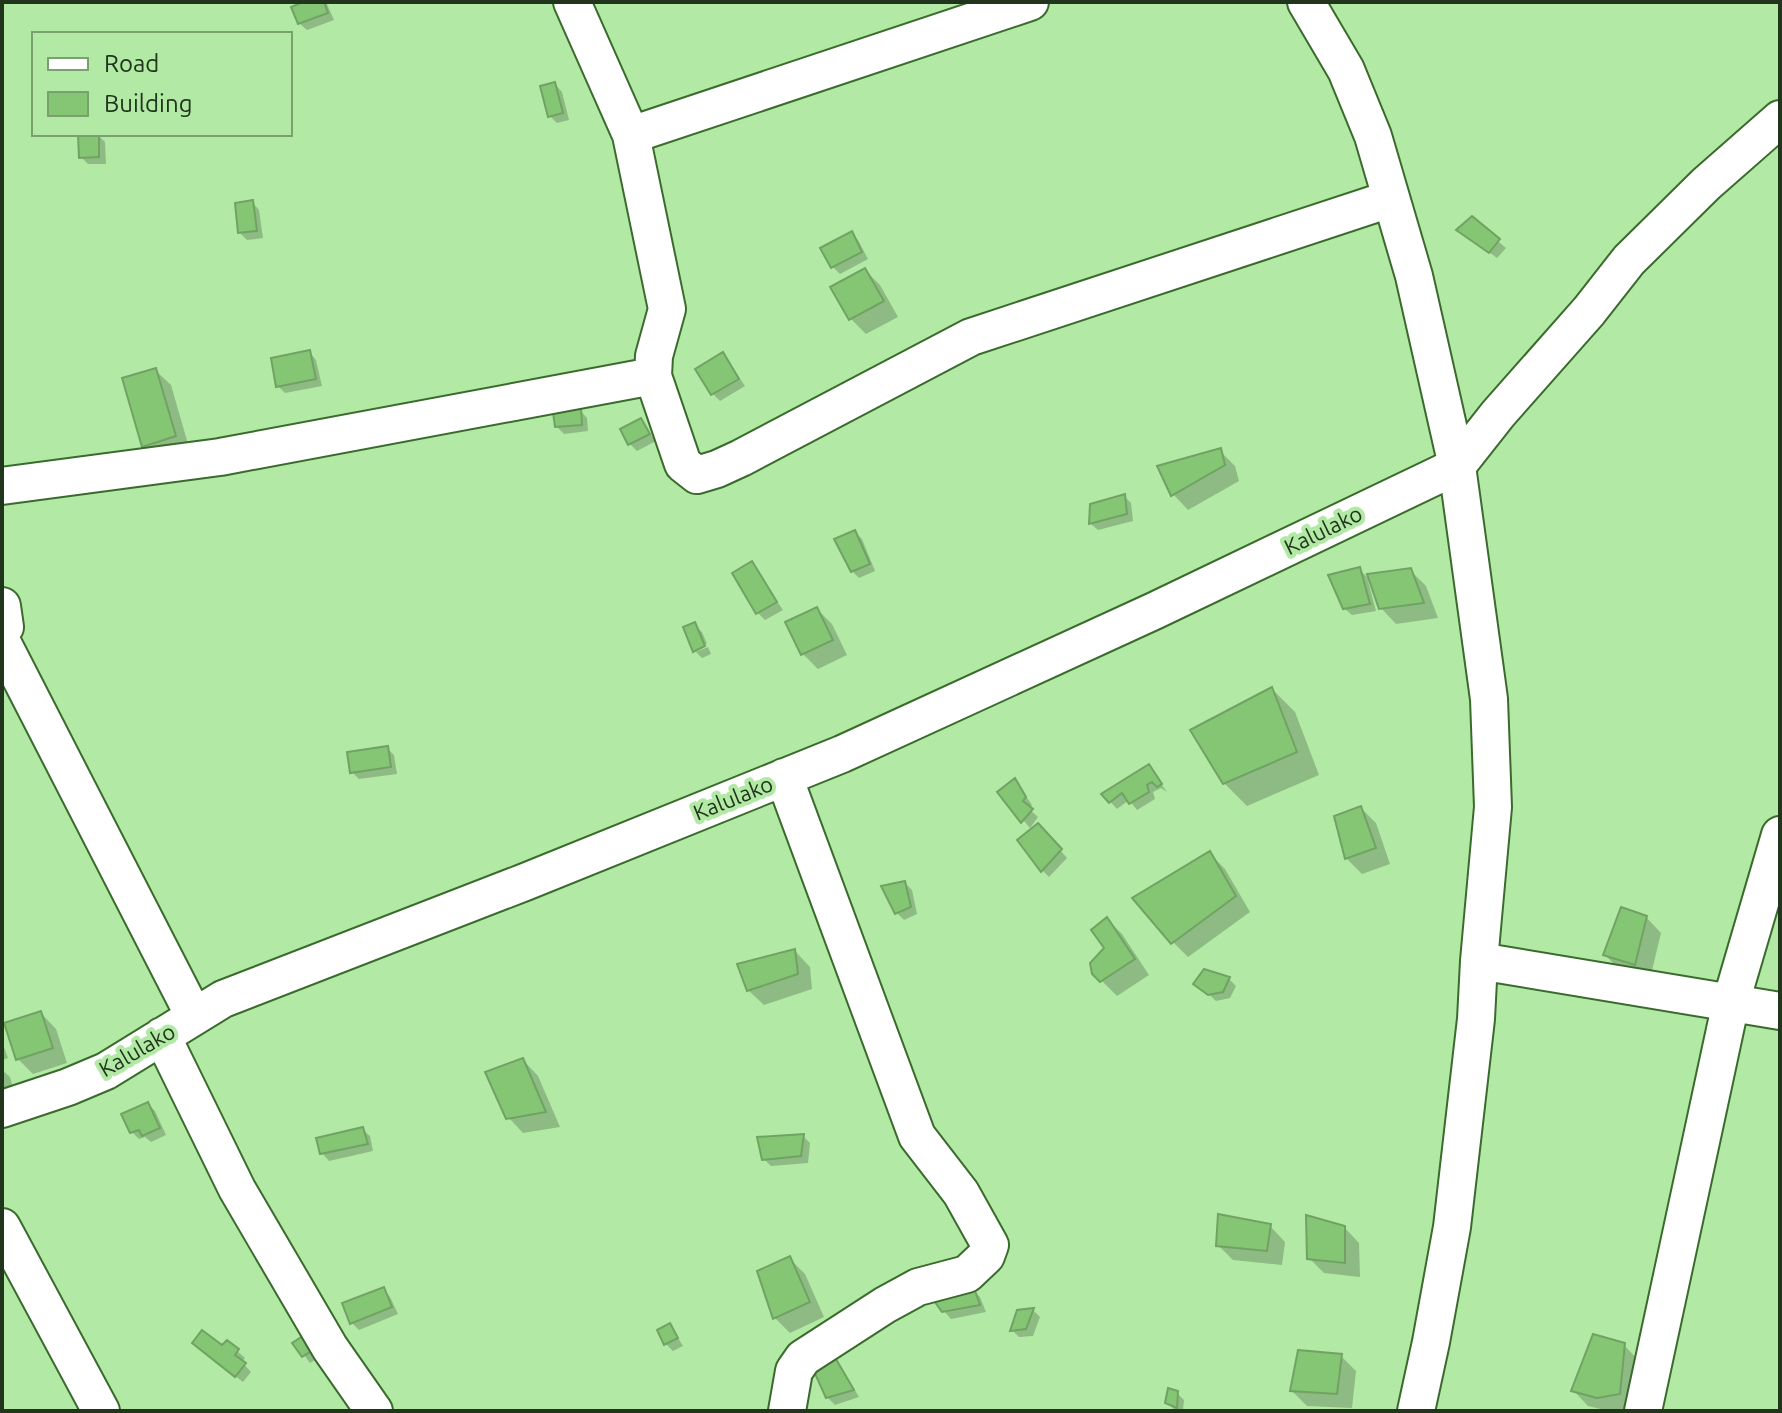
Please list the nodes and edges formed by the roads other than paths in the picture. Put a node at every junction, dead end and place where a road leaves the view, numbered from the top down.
1 (572, 2) edge
2 (1030, 2) edge
3 (1306, 2) edge
4 (1780, 119) edge
5 (631, 135) junction
6 (1390, 199) junction
7 (653, 376) junction
8 (1457, 466) junction
9 (2, 486) edge
10 (2, 606) edge
11 (2, 631) edge
12 (2, 642) edge
13 (784, 777) junction
14 (1780, 835) edge
15 (1479, 961) junction
16 (1731, 1002) junction
17 (1780, 1011) edge
18 (194, 1016) junction
19 (162, 1036) junction
20 (2, 1109) edge
21 (2, 1227) edge
22 (101, 1411) edge
23 (374, 1411) edge
24 (787, 1411) edge
25 (1416, 1411) edge
26 (1643, 1411) edge

1 - 5 street
2 - 5 street
3 - 6 street
4 - 8 street
5 - 7 street
6 - 7 street
6 - 8 street
7 - 9 street
8 - 13 street, Kalulako
8 - 15 street
10 - 11 street
12 - 18 street
13 - 18 street, Kalulako
13 - 24 street
14 - 16 street
15 - 16 street
15 - 25 street
16 - 17 street
16 - 26 street
18 - 19 street, Kalulako
19 - 20 street, Kalulako
19 - 23 street
21 - 22 street

